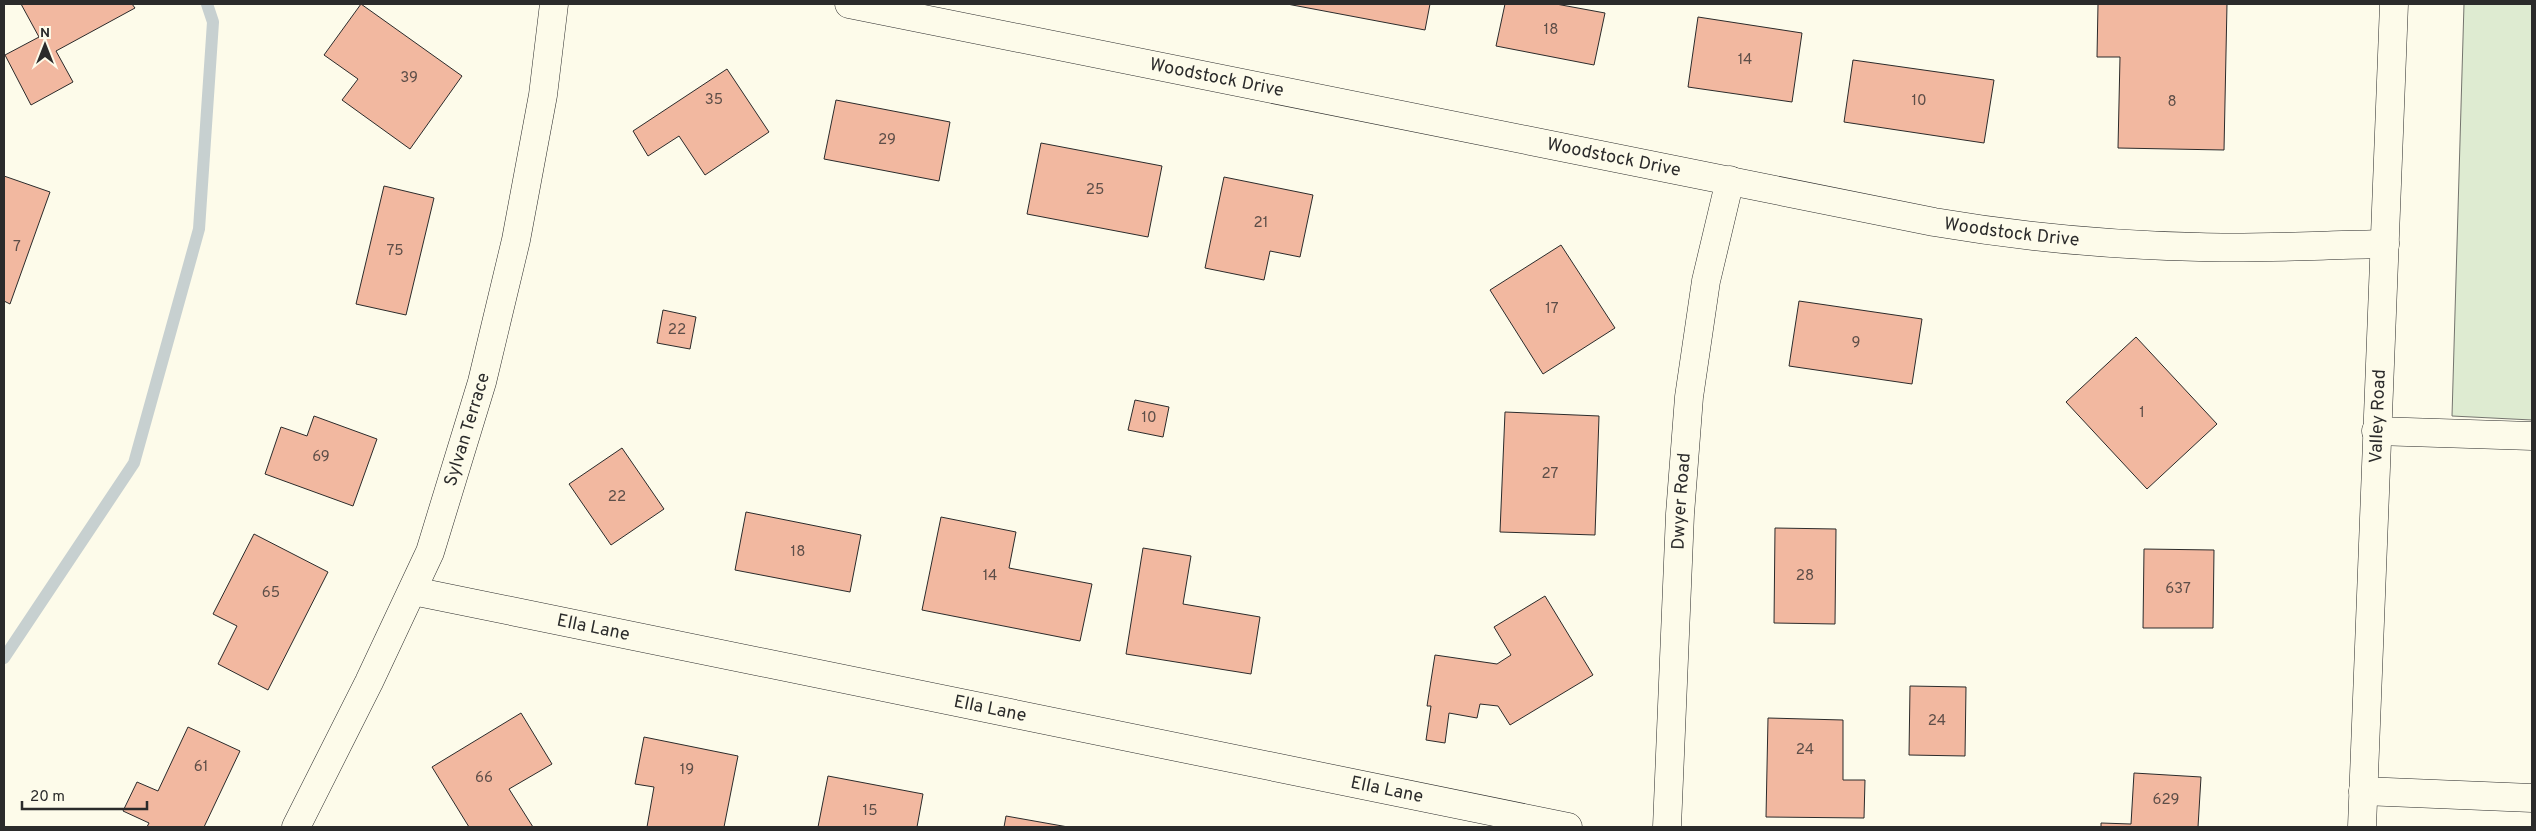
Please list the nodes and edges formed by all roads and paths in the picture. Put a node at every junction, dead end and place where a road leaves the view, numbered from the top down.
1 (554, 4) edge
2 (850, 4) edge
3 (2394, 4) edge
4 (1730, 180) junction
5 (2385, 244) junction
6 (2376, 431) junction
7 (2532, 436) edge
8 (413, 591) junction
9 (2363, 792) junction
10 (2532, 798) edge
11 (296, 827) edge
12 (1568, 827) edge
13 (1667, 827) edge
14 (2362, 827) edge

1 - 8 street, Sylvan Terrace
2 - 4 street, Woodstock Drive
3 - 5 street, Valley Road
4 - 5 street, Woodstock Drive
4 - 13 street, Dwyer Road
5 - 6 street, Valley Road
6 - 7 street
6 - 9 street, Valley Road
8 - 11 street, Sylvan Terrace
8 - 12 street, Ella Lane
9 - 10 street
9 - 14 street, Valley Road

